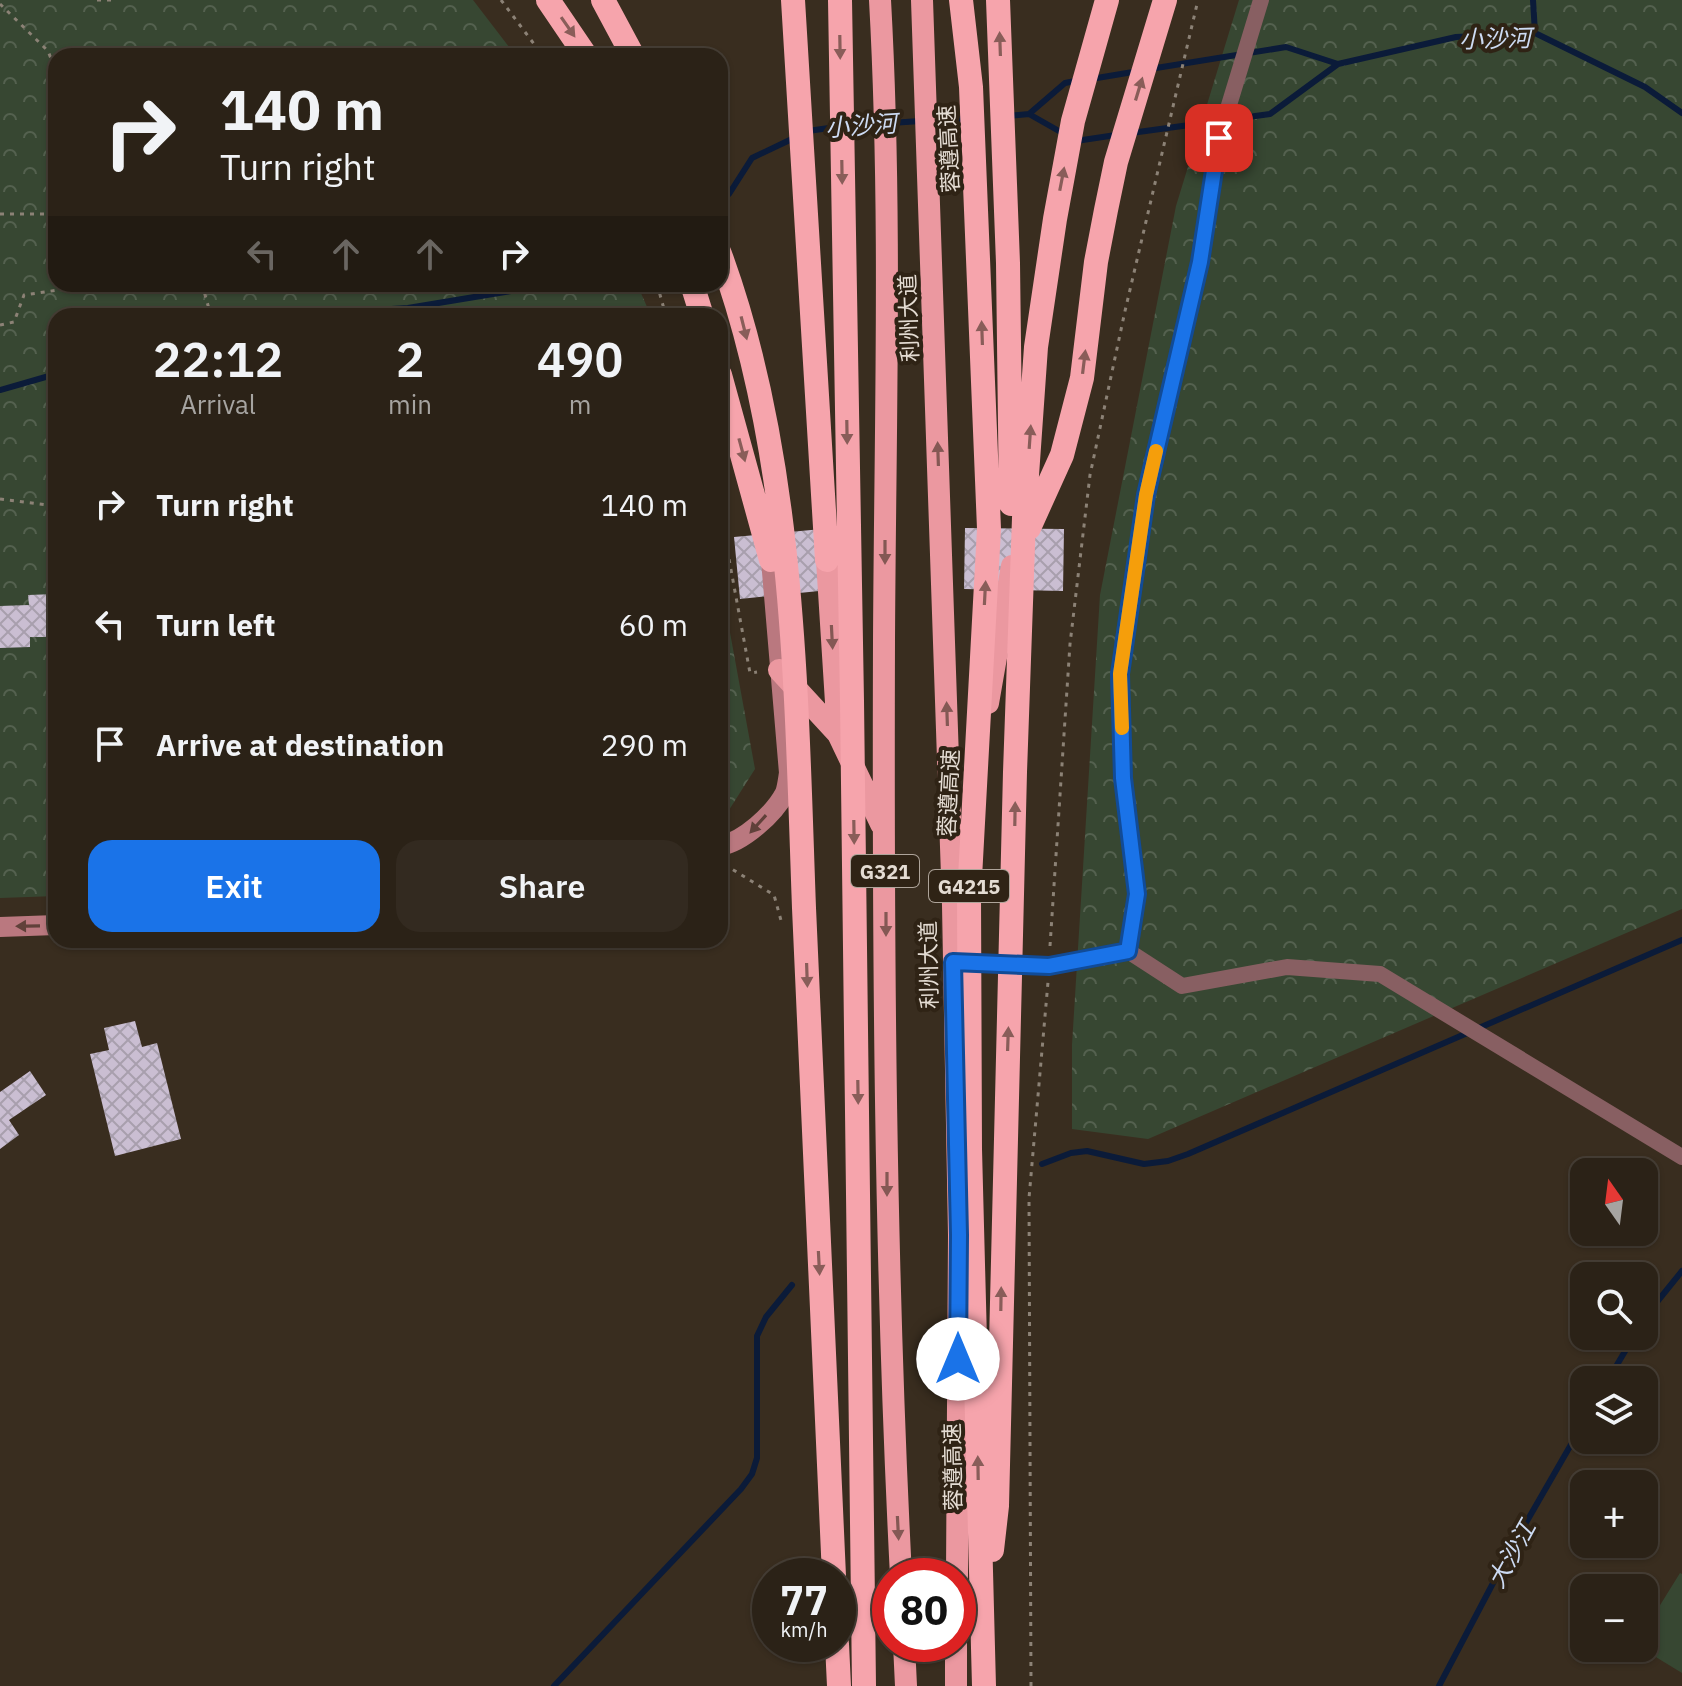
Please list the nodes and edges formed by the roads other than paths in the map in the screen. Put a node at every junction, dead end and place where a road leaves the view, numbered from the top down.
1 (548, 0) edge
2 (603, 0) edge
3 (793, 0) edge
4 (840, 0) edge
5 (880, 0) edge
6 (922, 0) edge
7 (961, 0) edge
8 (998, 0) edge
9 (1107, 0) edge
10 (1260, 2) edge
11 (1163, 8) edge
12 (581, 48) edge
13 (629, 48) edge
14 (728, 276) edge
15 (728, 404) edge
16 (771, 560) joint
17 (827, 560) joint
18 (1012, 566) junction
19 (779, 670) junction
20 (838, 734) junction
21 (884, 829) junction
22 (728, 845) edge
23 (953, 905) junction
24 (48, 925) edge
25 (0, 927) edge
26 (1128, 951) junction
27 (953, 962) junction
28 (1682, 1157) edge
29 (833, 1558) edge
30 (900, 1558) edge
31 (957, 1558) edge
32 (982, 1656) junction
33 (838, 1662) edge
34 (905, 1662) edge
35 (956, 1662) edge
36 (839, 1686) edge
37 (864, 1686) edge
38 (906, 1686) edge
39 (956, 1686) edge
40 (984, 1686) edge

1 -> 12 highway
2 - 13 highway
3 - 17 highway
4 -> 37 highway
5 -> 21 highway, 利州大道 / G321
23 -> 6 highway, 利州大道 / G321
32 -> 7 highway, 蓉遵高速 / G4215
18 -> 8 highway
32 -> 9 highway
10 - 26 street
18 -> 11 highway
14 -> 29 highway
15 -> 16 highway
16 - 19 main road
17 -> 20 highway
18 - 23 highway
19 - 20 highway
19 -> 22 main road
20 - 21 highway
21 -> 30 highway, 利州大道 / G321
23 - 27 highway, 利州大道 / G321
24 -> 25 main road
26 - 27 street
26 - 28 street
27 - 31 highway, 利州大道 / G321
32 - 40 highway, 蓉遵高速 / G4215
33 - 36 highway
34 - 38 highway
35 - 39 highway

